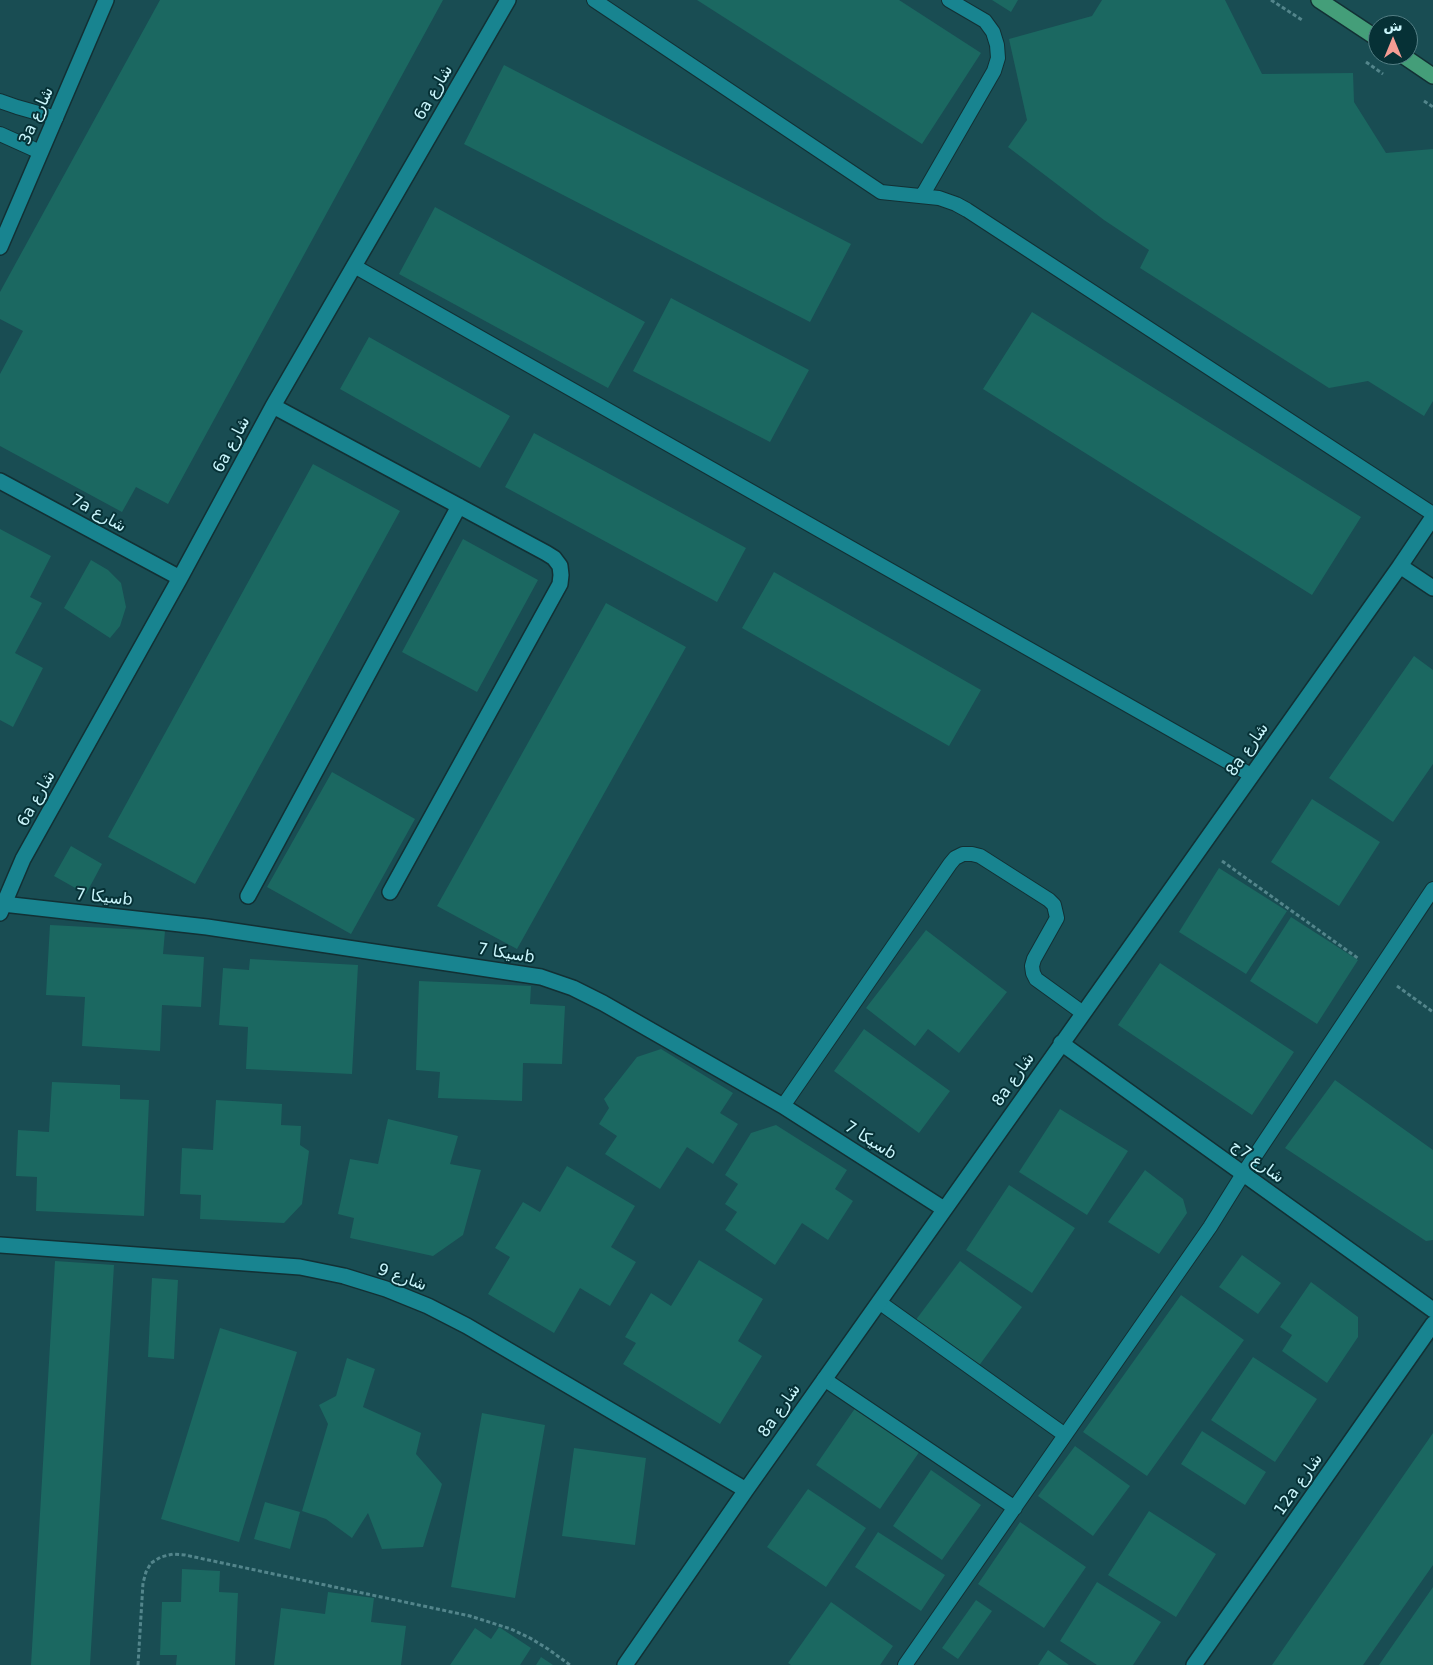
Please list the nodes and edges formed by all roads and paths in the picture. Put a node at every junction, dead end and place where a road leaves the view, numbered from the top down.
1 (106, 0) edge
2 (508, 0) edge
3 (594, 0) edge
4 (949, 0) edge
5 (1319, 0) edge
6 (1368, 32) edge
7 (1417, 65) edge
8 (1433, 76) edge
9 (0, 100) edge
10 (56, 118) junction
11 (0, 134) edge
12 (40, 152) junction
13 (922, 196) junction
14 (0, 247) edge
15 (354, 266) junction
16 (273, 406) junction
17 (0, 481) edge
18 (459, 506) junction
19 (1433, 515) edge
20 (1400, 566) junction
21 (180, 578) junction
22 (1433, 588) edge
23 (1251, 775) junction
24 (1201, 846) junction
25 (1433, 889) edge
26 (390, 892) dead end
27 (248, 896) dead end
28 (2, 908) edge
29 (1378, 972) junction
30 (1433, 1012) edge
31 (1083, 1013) junction
32 (1061, 1043) junction
33 (782, 1106) junction
34 (1243, 1174) junction
35 (944, 1209) junction
36 (0, 1246) edge
37 (879, 1302) junction
38 (1433, 1310) edge
39 (1433, 1324) edge
40 (824, 1379) junction
41 (1065, 1435) junction
42 (746, 1490) junction
43 (1015, 1508) junction
44 (138, 1665) edge
45 (570, 1665) edge
46 (625, 1665) edge
47 (905, 1665) edge
48 (1194, 1665) edge

1 - 10 street, 3a شارع
2 - 15 street, 6a شارع
3 - 13 lane
4 - 13 lane
5 - 6 main road
7 - 8 main road
9 - 10 lane
10 - 12 street, 3a شارع
11 - 12 lane
12 - 14 street, 3a شارع
13 - 19 lane
15 - 16 street, 6a شارع
15 - 23 lane
16 - 18 street
16 - 21 street, 6a شارع
17 - 21 street, 7a شارع
18 - 26 street
18 - 27 street
19 - 20 street, 8a شارع
20 - 22 street
20 - 23 street, 8a شارع
21 - 28 street, 6a شارع
23 - 24 street, 8a شارع
24 - 29 path
24 - 31 street, 8a شارع
25 - 29 lane
28 - 33 street, سيكا 7b
29 - 30 path
29 - 34 lane
31 - 32 street, 8a شارع
31 - 33 lane
32 - 34 street, شارع 7ج
32 - 35 street, 8a شارع
33 - 35 street, سيكا 7b
34 - 38 street, شارع 7ج
34 - 41 lane
35 - 37 street, 8a شارع
36 - 42 street, شارع 9
37 - 40 street, 8a شارع
37 - 41 lane
39 - 48 street, 12a شارع
40 - 42 street, 8a شارع
40 - 43 lane
41 - 43 lane
42 - 46 street, 8a شارع
43 - 47 lane
44 - 45 path

